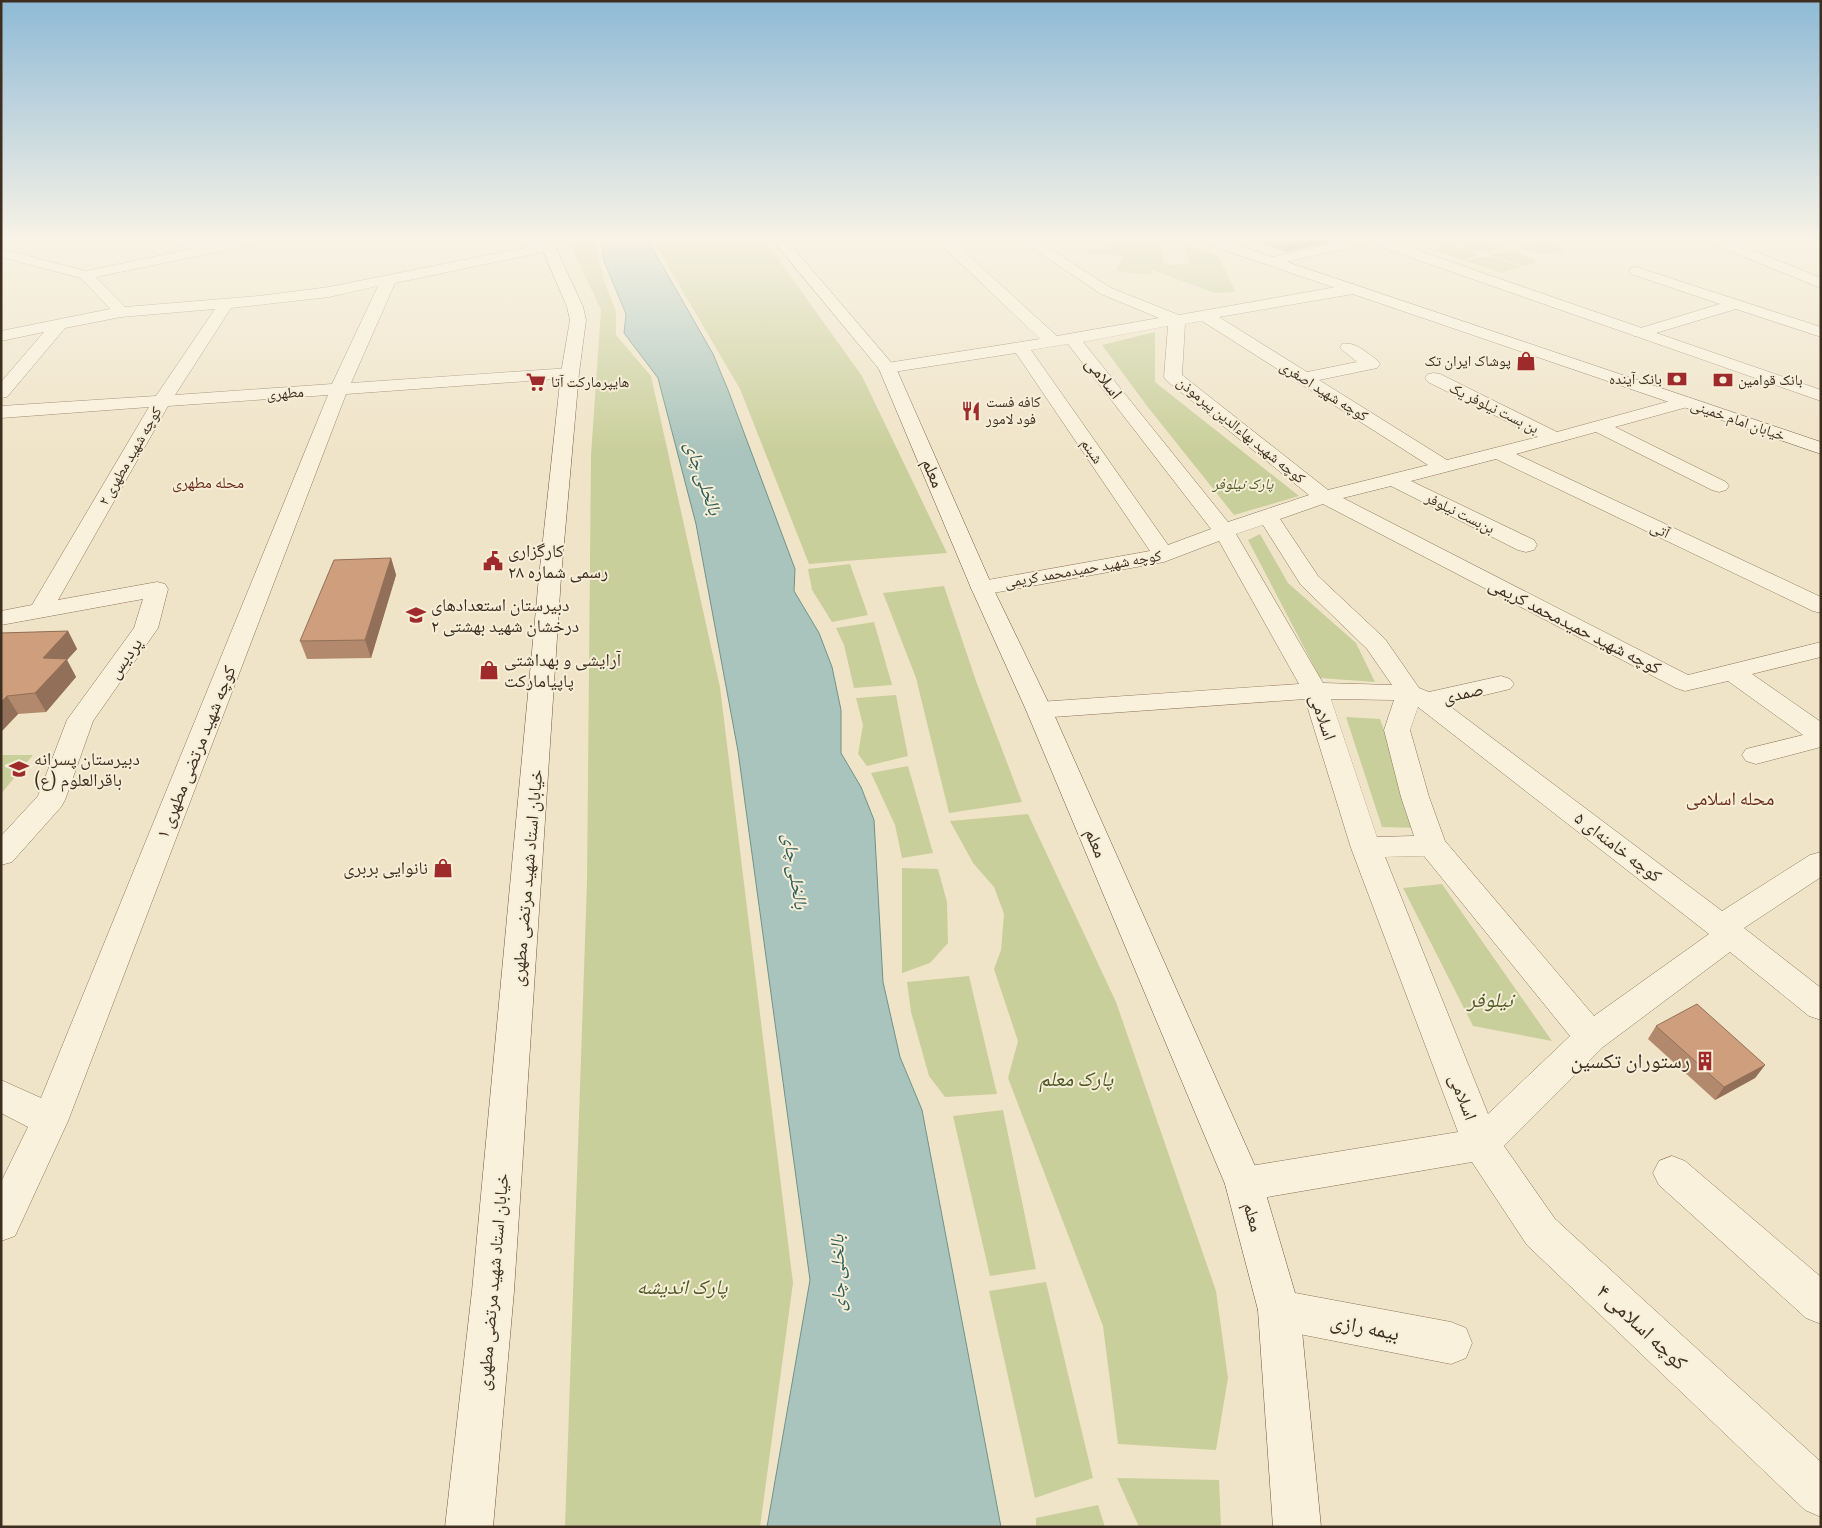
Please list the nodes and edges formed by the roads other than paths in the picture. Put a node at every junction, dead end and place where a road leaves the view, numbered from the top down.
1 (118, 308) edge
2 (169, 308) edge
3 (223, 308) edge
4 (376, 308) edge
5 (575, 308) edge
6 (837, 308) edge
7 (1025, 308) edge
8 (1148, 308) edge
9 (1242, 308) edge
10 (1410, 308) edge
11 (1570, 308) edge
12 (1723, 308) edge
13 (1750, 308) edge
14 (121, 312) junction
15 (1204, 315) junction
16 (1177, 320) junction
17 (60, 323) junction
18 (1821, 332) edge
19 (1640, 333) junction
20 (1, 336) edge
21 (1063, 340) junction
22 (1020, 347) junction
23 (1348, 348) dead end
24 (887, 368) junction
25 (570, 373) junction
26 (1304, 378) junction
27 (1434, 378) dead end
28 (339, 389) junction
29 (1, 393) edge
30 (1821, 396) edge
31 (162, 402) junction
32 (1685, 402) junction
33 (1, 412) edge
34 (1598, 426) junction
35 (1555, 438) junction
36 (1821, 448) edge
37 (1499, 453) junction
38 (1445, 467) junction
39 (1394, 480) junction
40 (1719, 486) dead end
41 (1324, 497) junction
42 (1268, 516) junction
43 (1224, 531) junction
44 (1526, 545) dead end
45 (1164, 555) junction
46 (982, 588) junction
47 (1821, 606) edge
48 (40, 612) junction
49 (1, 618) edge
50 (1821, 649) edge
51 (1732, 672) junction
52 (1501, 684) dead end
53 (1315, 691) junction
54 (1418, 697) junction
55 (1039, 710) junction
56 (1821, 735) edge
57 (1821, 739) edge
58 (1756, 755) dead end
59 (1432, 845) junction
60 (1366, 848) junction
61 (1, 855) edge
62 (1821, 862) edge
63 (1726, 931) junction
64 (1821, 1007) edge
65 (1591, 1037) junction
66 (1, 1094) edge
67 (50, 1121) junction
68 (1481, 1144) junction
69 (1672, 1172) dead end
70 (1244, 1184) junction
71 (1, 1224) edge
72 (1821, 1304) edge
73 (1279, 1310) junction
74 (1451, 1343) dead end
75 (1821, 1494) edge
76 (1300, 1517) edge
77 (469, 1527) edge

1 - 14 street
2 - 14 street
3 - 31 street, کوچه شهید مطهری ۲
4 - 28 street, کوچه شهید مرتضی مطهری ۱
5 - 25 street, خیابان استاد شهید مرتضی مطهری
6 - 24 street, معلم
7 - 21 street, اسلامی
8 - 16 street
9 - 15 street
10 - 32 street, خیابان امام خمینی
11 - 19 street
12 - 19 street
13 - 18 street
14 - 17 street
15 - 16 street
15 - 26 street, کوچه شهید اصغری
16 - 21 street
16 - 41 street, کوچه شهید بهاءالدین پیرموذن
17 - 20 street
17 - 29 street
19 - 30 street
21 - 22 street
21 - 43 street, اسلامی
22 - 24 street
22 - 45 street, شبنم
23 - 26 street
24 - 46 street, معلم
25 - 28 street, مطهری
25 - 77 street, خیابان استاد شهید مرتضی مطهری
26 - 38 street, کوچه شهید اصغری
27 - 35 street, بن بست نیلوفر یک
28 - 31 street, مطهری
28 - 67 street, کوچه شهید مرتضی مطهری ۱
31 - 33 street, مطهری
31 - 48 street, کوچه شهید مطهری ۲
32 - 34 street, کوچه شهید حمیدمحمد کریمی
32 - 36 street, خیابان امام خمینی
34 - 35 street, کوچه شهید حمیدمحمد کریمی
34 - 40 street
35 - 37 street, کوچه شهید حمیدمحمد کریمی
37 - 38 street, کوچه شهید حمیدمحمد کریمی
37 - 47 street, آتی
38 - 39 street, کوچه شهید حمیدمحمد کریمی
39 - 41 street, کوچه شهید حمیدمحمد کریمی
39 - 44 street, بن‌بست نیلوفر
41 - 42 street, کوچه شهید حمیدمحمد کریمی
41 - 51 street, کوچه شهید حمیدمحمد کریمی
42 - 43 street, کوچه شهید حمیدمحمد کریمی
42 - 54 street, کوچه خامنه‌ای ۵
43 - 45 street, کوچه شهید حمیدمحمد کریمی
43 - 53 street, اسلامی
45 - 46 street, کوچه شهید حمیدمحمد کریمی
46 - 55 street, معلم
48 - 49 street, پردیس
48 - 61 street, پردیس
50 - 51 street, کوچه شهید حمیدمحمد کریمی
51 - 56 street
52 - 54 street, صمدی
53 - 54 street, صمدی
53 - 55 street, صمدی
53 - 60 street, اسلامی
54 - 59 street
54 - 63 street, کوچه خامنه‌ای ۵
55 - 70 street, معلم
57 - 58 street
59 - 60 street
59 - 65 street
60 - 68 street, اسلامی
62 - 63 street
63 - 64 street, کوچه خامنه‌ای ۵
63 - 65 street
65 - 68 street
66 - 67 street
67 - 71 street, کوچه شهید مرتضی مطهری ۱
68 - 70 street
68 - 75 street, کوچه اسلامی ۴
69 - 72 street
70 - 73 street, معلم
73 - 74 street, بیمه رازی
73 - 76 street, معلم

